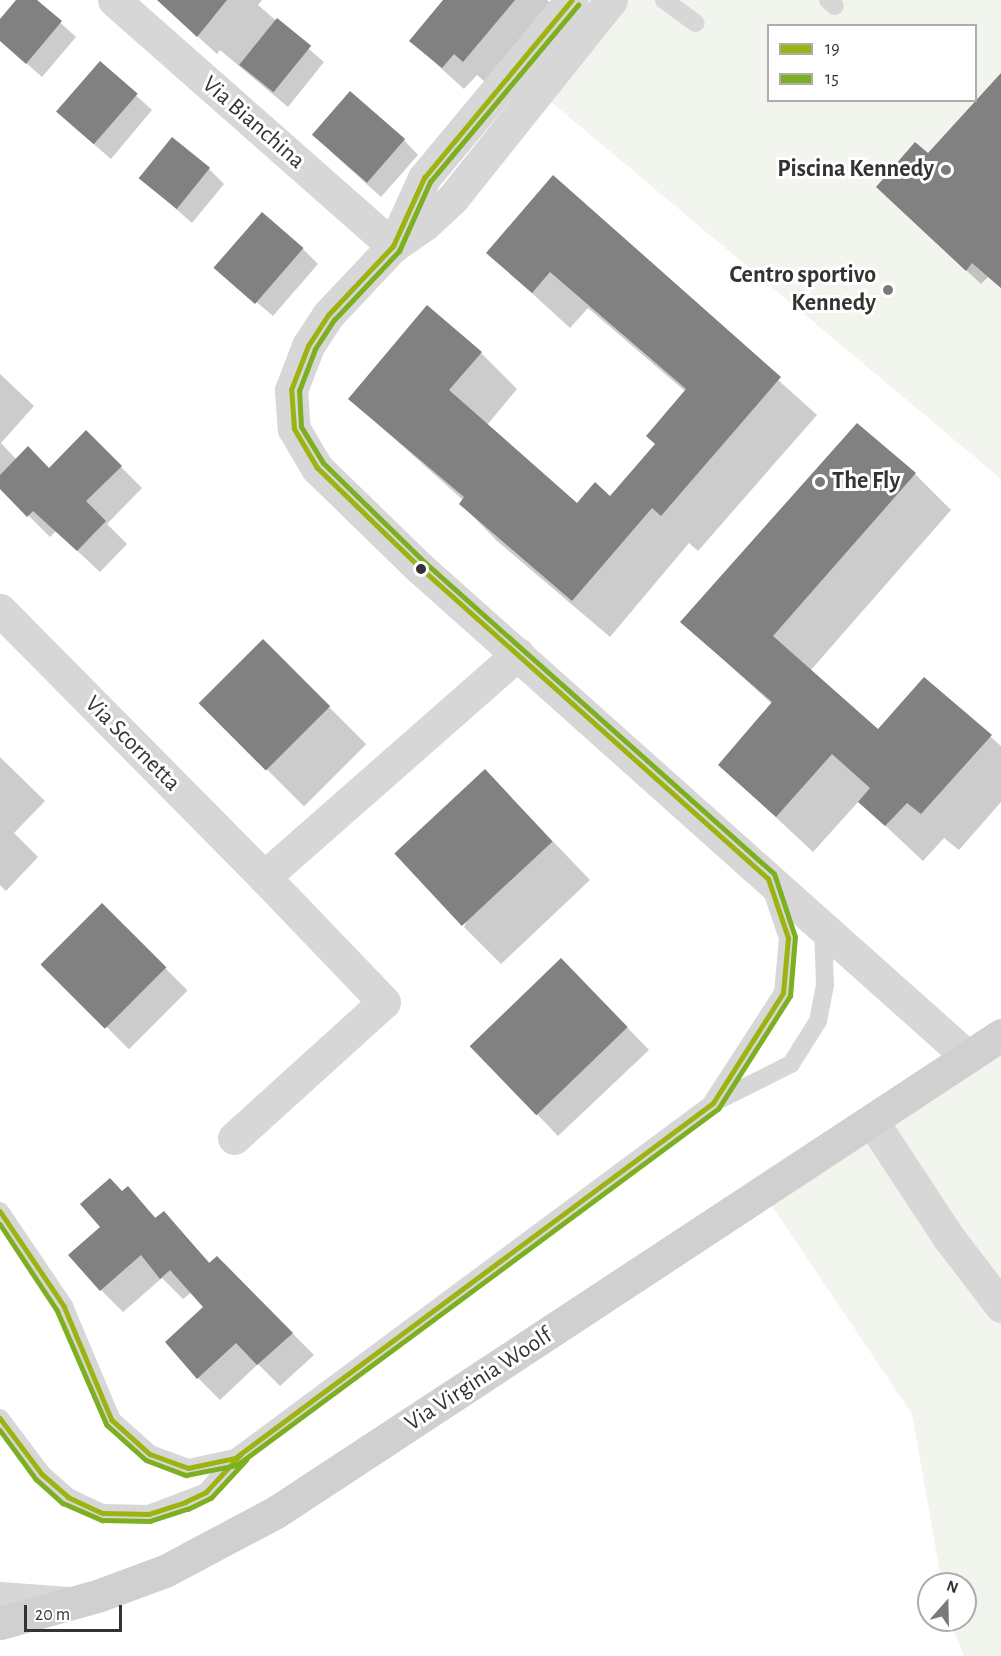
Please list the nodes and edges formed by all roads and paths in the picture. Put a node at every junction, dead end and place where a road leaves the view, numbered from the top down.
1 (114, 0) edge
2 (572, 0) edge
3 (611, 0) edge
4 (664, 0) edge
5 (696, 23) dead end
6 (393, 246) junction
7 (0, 610) edge
8 (518, 654) junction
9 (264, 877) junction
10 (768, 879) junction
11 (823, 927) junction
12 (1001, 1035) edge
13 (968, 1057) junction
14 (712, 1103) junction
15 (872, 1121) junction
16 (234, 1138) dead end
17 (0, 1211) edge
18 (1001, 1306) edge
19 (0, 1418) edge
20 (235, 1458) junction
21 (0, 1598) edge
22 (68, 1603) junction
23 (0, 1623) edge

1 - 6 street, Via Bianchina
2 - 6 street
3 - 6 street
4 - 5 lane
6 - 8 street
7 - 9 street, Via Scornetta
8 - 9 street
8 - 10 street
9 - 16 street, Via Scornetta
10 - 11 street
10 - 14 lane
11 - 13 street
11 - 14 lane
12 - 13 street, Via Virginia Woolf
13 - 15 street, Via Virginia Woolf
14 - 20 lane
15 - 18 street
15 - 22 street, Via Virginia Woolf
17 - 20 lane
19 - 20 lane
21 - 22 street, Via Virginia Woolf
22 - 23 street, Via Virginia Woolf

